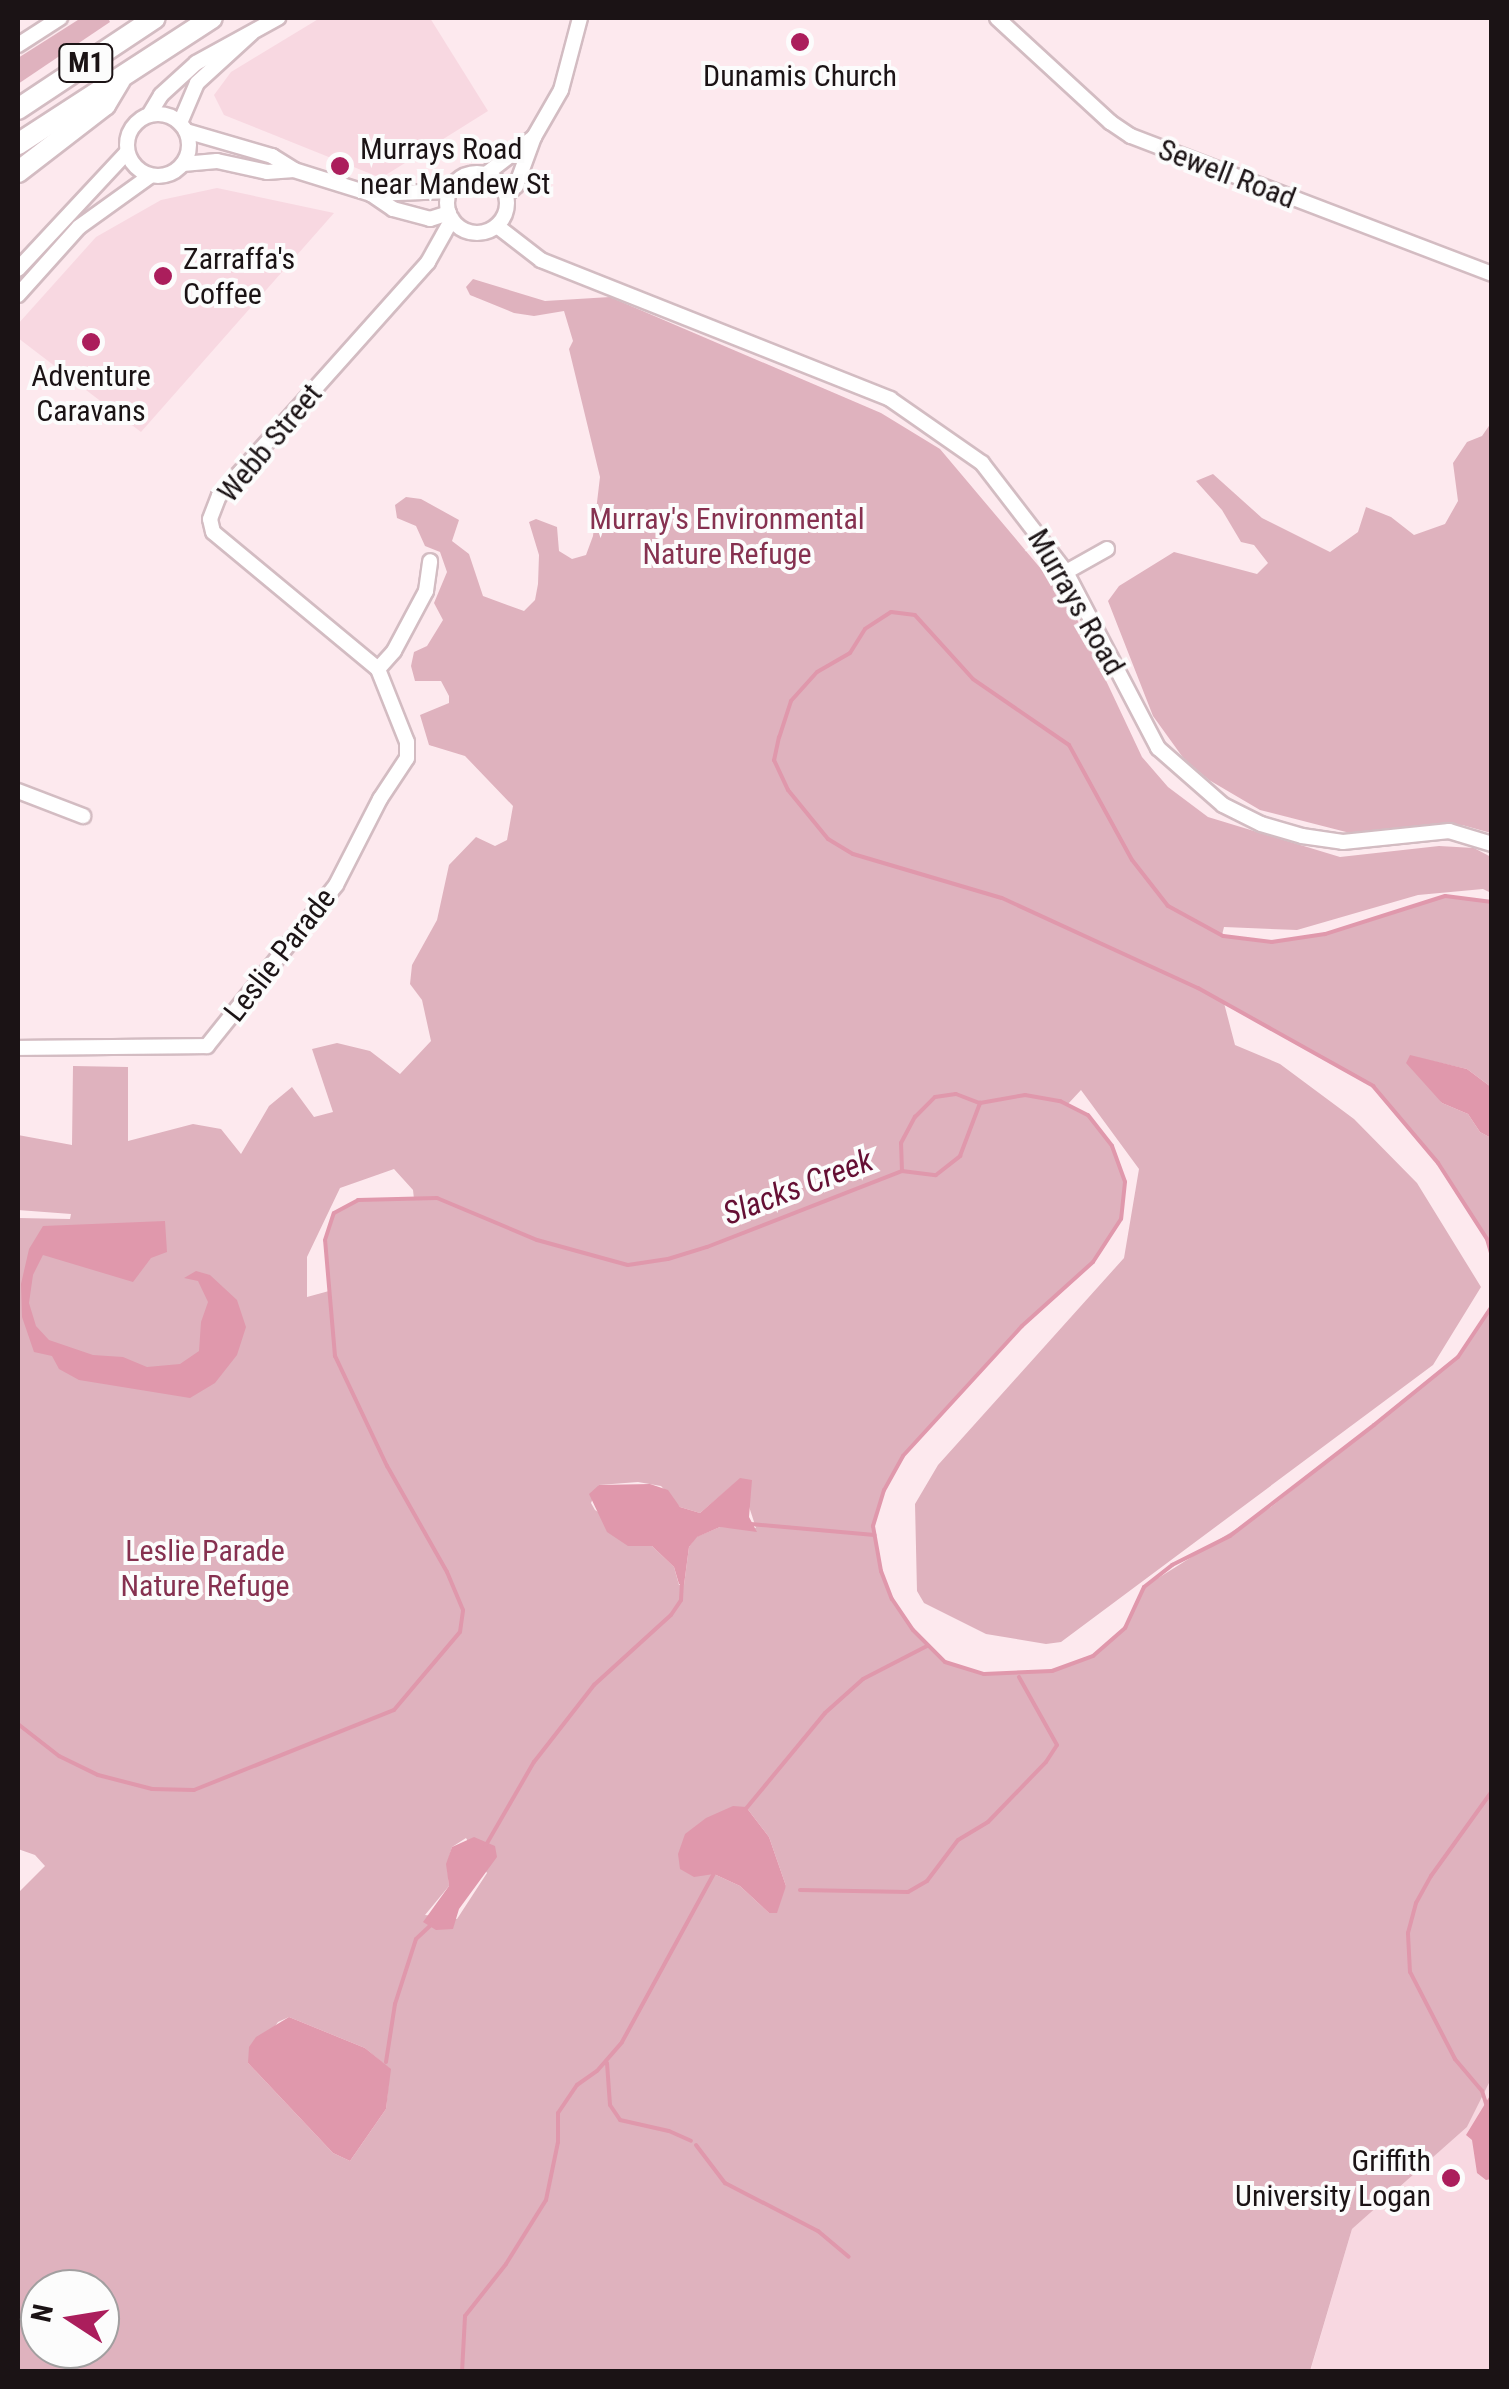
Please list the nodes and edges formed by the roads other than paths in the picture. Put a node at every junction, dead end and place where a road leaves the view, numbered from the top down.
1 (60, 18) edge
2 (155, 18) edge
3 (212, 18) edge
4 (278, 18) edge
5 (580, 18) edge
6 (998, 18) edge
7 (253, 32) junction
8 (18, 44) edge
9 (124, 74) junction
10 (18, 109) edge
11 (149, 114) junction
12 (183, 127) junction
13 (534, 137) junction
14 (18, 144) edge
15 (127, 152) junction
16 (183, 164) junction
17 (294, 170) junction
18 (18, 172) edge
19 (486, 174) junction
20 (150, 176) junction
21 (450, 191) junction
22 (371, 194) junction
23 (506, 194) junction
24 (450, 216) junction
25 (497, 226) junction
26 (18, 269) edge
27 (1492, 274) edge
28 (18, 295) edge
29 (1107, 548) dead end
30 (430, 561) dead end
31 (1066, 572) junction
32 (378, 669) junction
33 (18, 791) edge
34 (380, 799) joint
35 (83, 816) dead end
36 (1492, 844) edge
37 (18, 1048) edge

1 - 8 street
2 - 10 highway, M1
3 - 9 highway, M1
4 - 7 street
5 - 13 street
6 - 27 street, Sewell Road
7 - 11 street
7 - 12 street
9 - 14 highway, M1
9 - 18 highway
11 - 12 street
11 - 15 street
12 - 16 street
12 - 17 street
13 - 19 street
13 - 23 street
15 - 20 street
15 - 26 street
16 - 17 street
16 - 20 street
17 - 22 street
19 - 21 street
19 - 23 street
20 - 28 street
21 - 22 street
21 - 24 street
22 - 24 street
23 - 25 street
24 - 25 street
24 - 32 street, Webb Street
25 - 31 street, Murrays Road
29 - 31 street
30 - 32 street
31 - 36 street, Murrays Road
32 - 34 street, Webb Street
33 - 35 street
34 - 37 street, Leslie Parade

